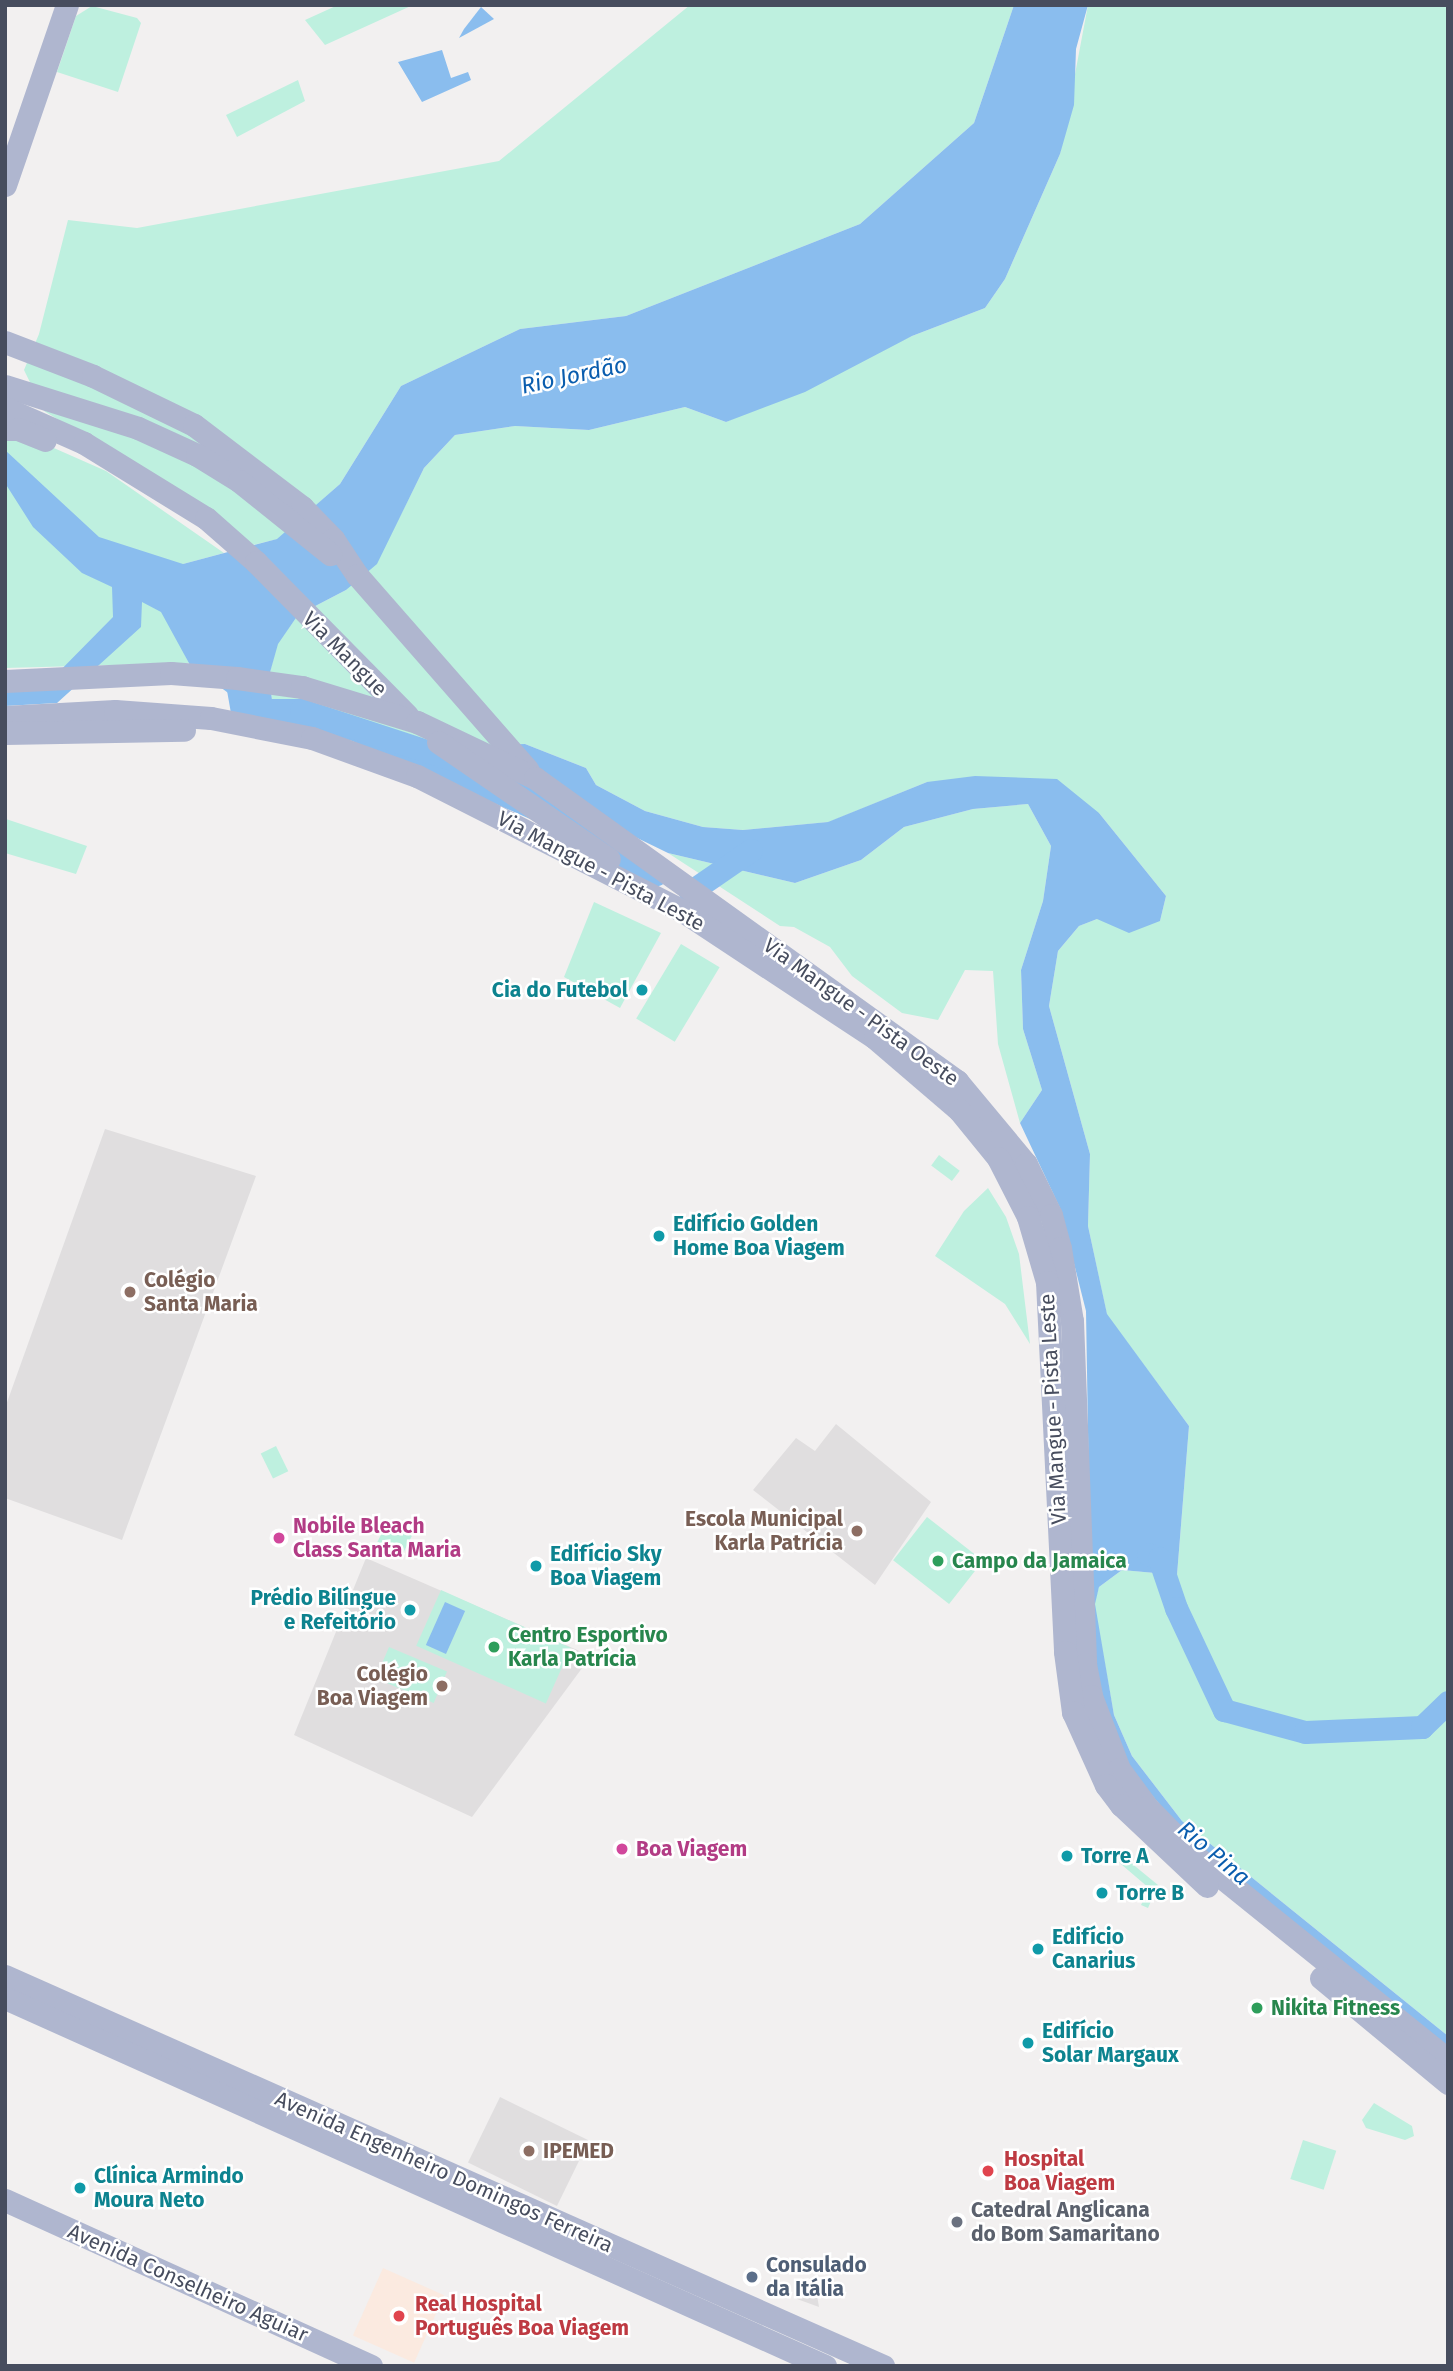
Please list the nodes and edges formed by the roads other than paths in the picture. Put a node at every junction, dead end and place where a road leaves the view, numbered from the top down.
1 (67, 5) edge
2 (5, 185) edge
3 (5, 342) edge
4 (11, 396) edge
5 (5, 429) edge
6 (256, 562) junction
7 (357, 575) junction
8 (5, 681) edge
9 (5, 717) edge
10 (5, 733) edge
11 (355, 751) junction
12 (535, 778) junction
13 (681, 910) junction
14 (5, 1976) edge
15 (5, 1998) edge
16 (1448, 2060) edge
17 (1448, 2083) edge
18 (5, 2200) edge
19 (371, 2366) edge
20 (825, 2366) edge
21 (883, 2366) edge

1 - 2 main road
3 - 7 main road
4 - 6 main road, Via Mangue
4 - 7 main road
5 - 6 main road
6 - 13 main road, Via Mangue
7 - 12 main road
8 - 12 main road, Via Mangue - Pista Oeste
9 - 11 main road, Via Mangue - Pista Leste
10 - 11 main road
11 - 13 main road, Via Mangue - Pista Leste
12 - 16 main road, Via Mangue - Pista Oeste
13 - 17 main road, Via Mangue - Pista Leste
14 - 21 main road, Avenida Engenheiro Domingos Ferreira
15 - 20 main road, Avenida Engenheiro Domingos Ferreira
18 - 19 main road, Avenida Conselheiro Aguiar

